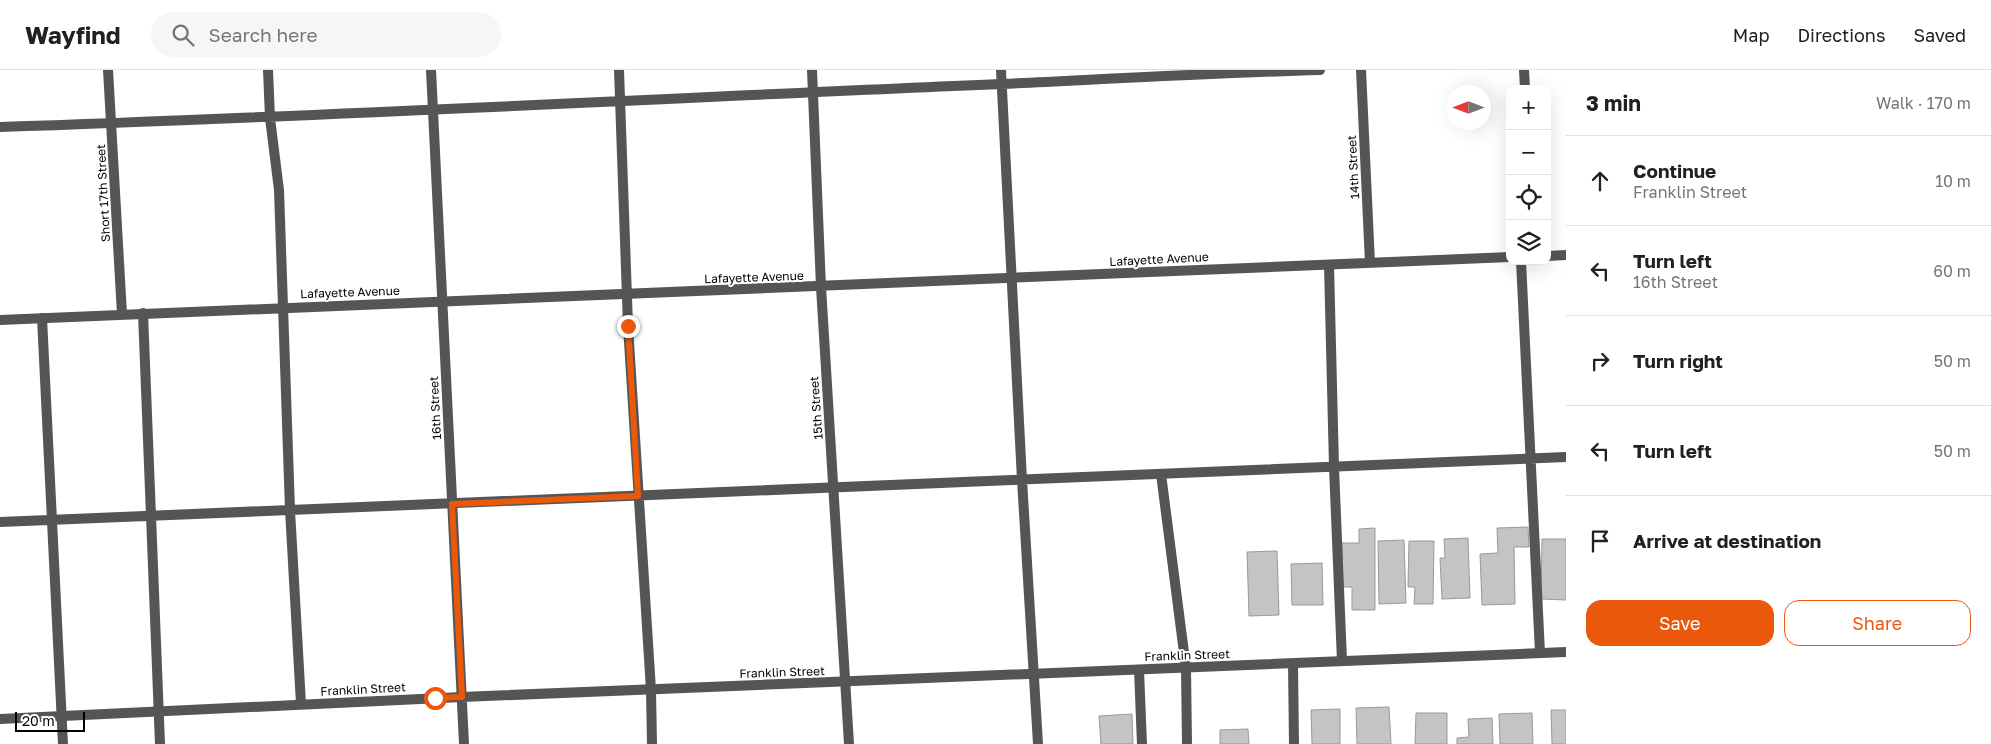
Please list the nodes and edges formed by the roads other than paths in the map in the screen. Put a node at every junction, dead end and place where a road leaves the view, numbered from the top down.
1 (108, 70) edge
2 (268, 70) edge
3 (431, 70) edge
4 (619, 70) edge
5 (812, 70) edge
6 (1001, 70) edge
7 (1320, 70) edge
8 (1361, 70) edge
9 (1524, 70) edge
10 (1002, 84) junction
11 (1525, 85) edge
12 (813, 92) junction
13 (620, 101) junction
14 (432, 110) junction
15 (270, 118) junction
16 (111, 124) junction
17 (0, 127) edge
18 (1566, 255) edge
19 (1551, 256) edge
20 (1506, 257) edge
21 (1370, 263) junction
22 (1329, 264) junction
23 (1521, 265) edge
24 (1012, 278) junction
25 (821, 287) junction
26 (627, 294) junction
27 (442, 301) junction
28 (282, 307) junction
29 (143, 313) junction
30 (122, 314) junction
31 (42, 318) junction
32 (0, 320) edge
33 (1566, 457) edge
34 (1531, 458) junction
35 (1334, 467) junction
36 (1161, 474) junction
37 (1022, 480) junction
38 (834, 488) junction
39 (638, 496) junction
40 (452, 504) junction
41 (290, 510) junction
42 (152, 516) junction
43 (52, 520) junction
44 (0, 522) edge
45 (1566, 652) edge
46 (1540, 653) junction
47 (1342, 661) junction
48 (1293, 664) junction
49 (1186, 668) junction
50 (1139, 670) junction
51 (1034, 674) junction
52 (846, 682) junction
53 (651, 690) junction
54 (462, 697) junction
55 (301, 704) junction
56 (158, 711) junction
57 (61, 716) junction
58 (0, 718) edge
59 (63, 744) edge
60 (160, 744) edge
61 (464, 744) edge
62 (652, 744) edge
63 (849, 744) edge
64 (1038, 744) edge
65 (1142, 744) edge
66 (1187, 744) edge
67 (1294, 744) edge

1 - 16 street, Short 17th Street
2 - 15 street
3 - 14 street, 16th Street
4 - 13 street
5 - 12 street, 15th Street
6 - 10 street
7 - 10 street
8 - 21 street, 14th Street
9 - 11 street
10 - 12 street
10 - 24 street
12 - 13 street
12 - 25 street, 15th Street
13 - 14 street
13 - 26 street
14 - 15 street
14 - 27 street, 16th Street
15 - 16 street
15 - 28 street
16 - 17 street
16 - 30 street, Short 17th Street
18 - 19 street
20 - 21 street, Lafayette Avenue
21 - 22 street, Lafayette Avenue
22 - 24 street, Lafayette Avenue
22 - 35 street
23 - 34 street
24 - 25 street, Lafayette Avenue
24 - 37 street
25 - 26 street, Lafayette Avenue
25 - 38 street, 15th Street
26 - 27 street, Lafayette Avenue
26 - 39 street
27 - 28 street, Lafayette Avenue
27 - 40 street, 16th Street
28 - 29 street, Lafayette Avenue
28 - 41 street
29 - 30 street, Lafayette Avenue
29 - 42 street
30 - 31 street, Lafayette Avenue
31 - 32 street, Lafayette Avenue
31 - 43 street
33 - 34 street
34 - 35 street
34 - 46 street
35 - 36 street
35 - 47 street
36 - 37 street
36 - 49 street
37 - 38 street
37 - 51 street
38 - 39 street
38 - 52 street, 15th Street
39 - 40 street
39 - 53 street
40 - 41 street
40 - 54 street, 16th Street
41 - 42 street
41 - 55 street
42 - 43 street
42 - 56 street
43 - 44 street
43 - 57 street
45 - 46 street, Franklin Street
46 - 47 street, Franklin Street
47 - 48 street, Franklin Street
48 - 49 street, Franklin Street
48 - 67 street
49 - 50 street, Franklin Street
49 - 66 street
50 - 51 street, Franklin Street
50 - 65 street
51 - 52 street, Franklin Street
51 - 64 street
52 - 53 street, Franklin Street
52 - 63 street, 15th Street
53 - 54 street, Franklin Street
53 - 62 street
54 - 55 street, Franklin Street
54 - 61 street, 16th Street
55 - 56 street, Franklin Street
56 - 57 street, Franklin Street
56 - 60 street
57 - 58 street, Franklin Street
57 - 59 street

